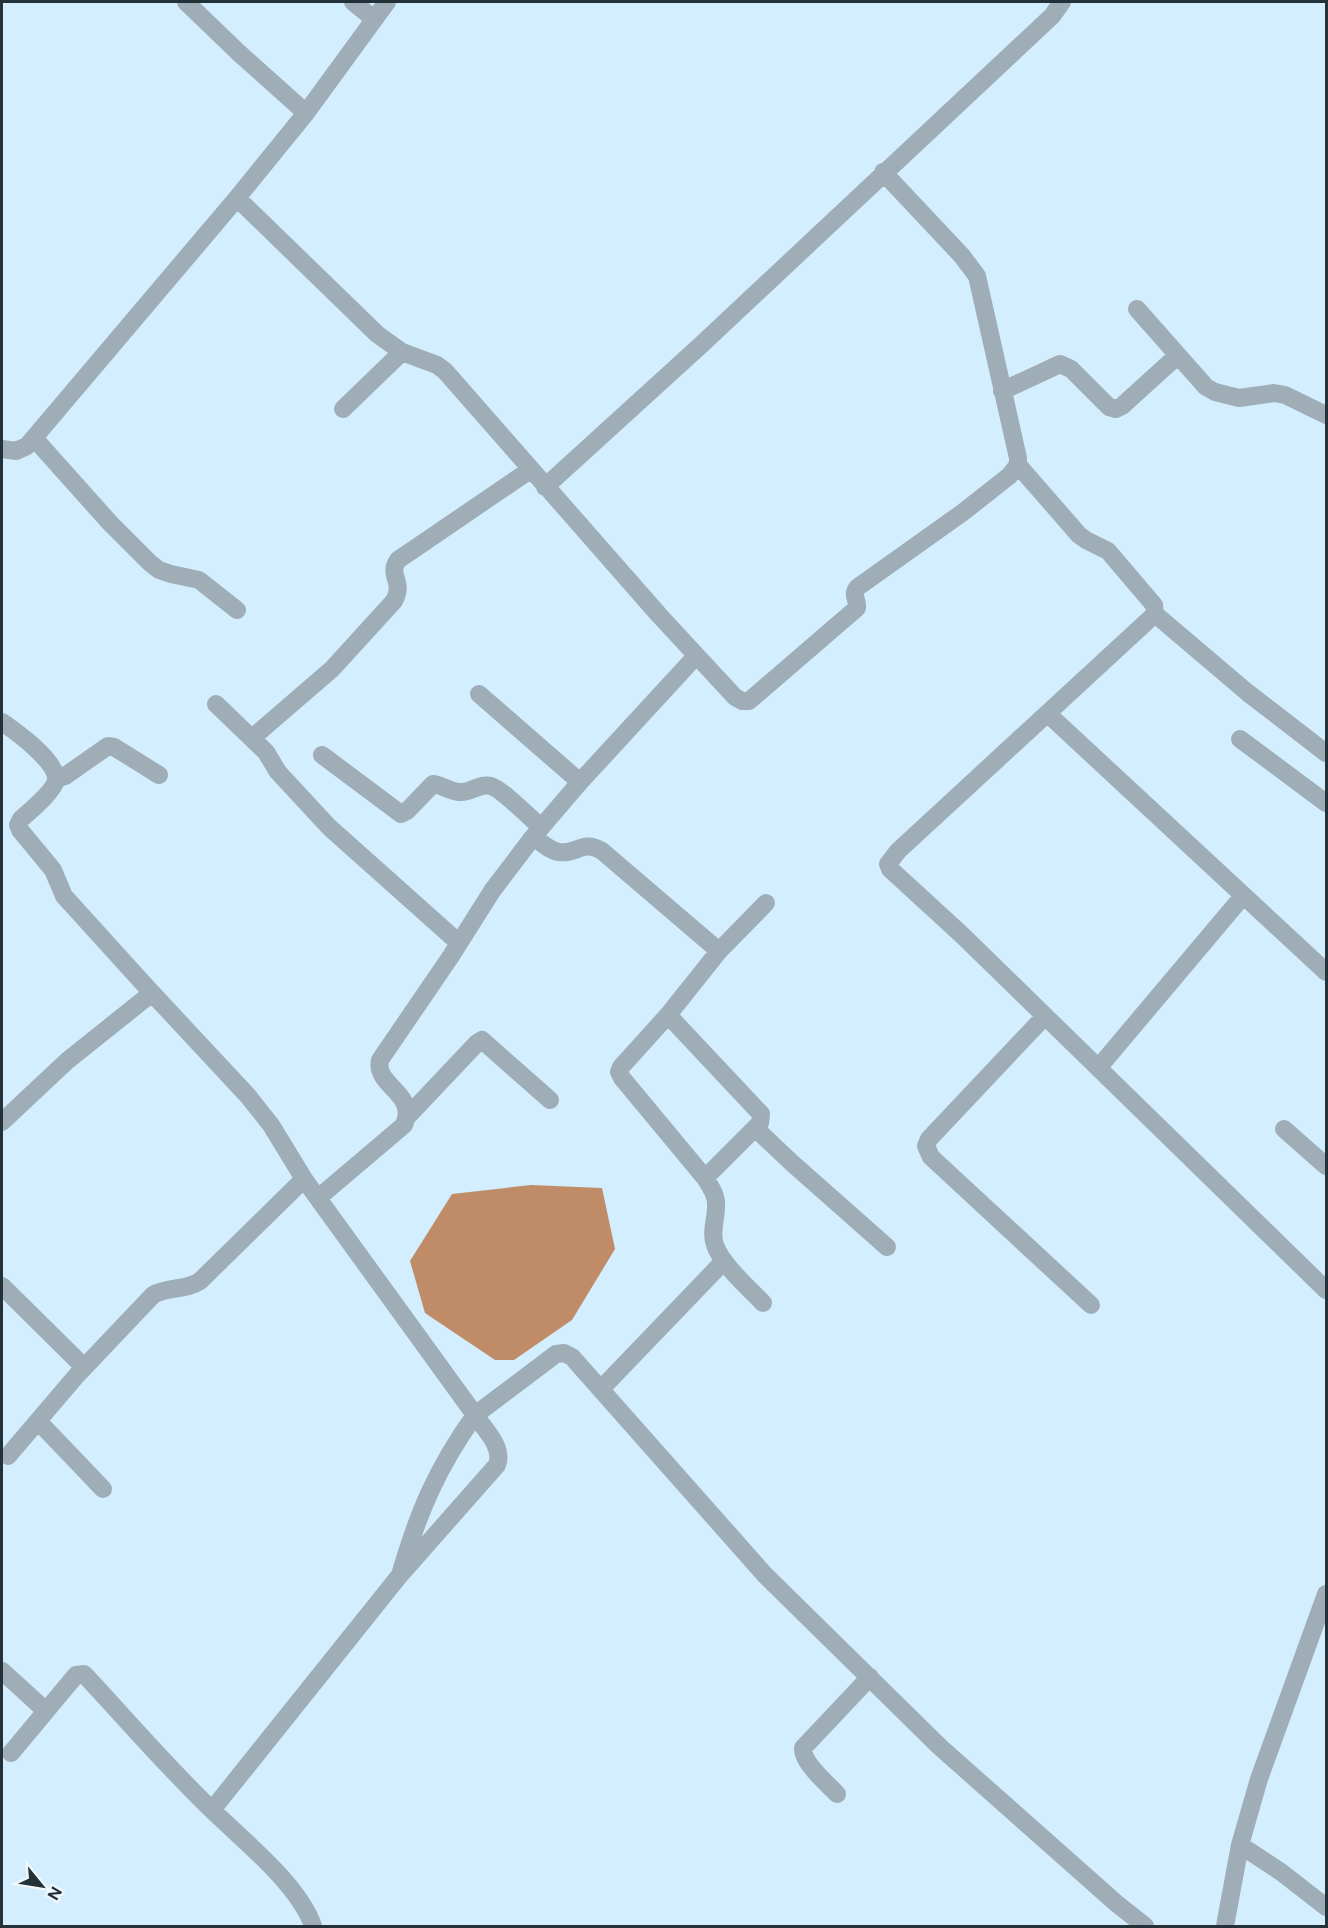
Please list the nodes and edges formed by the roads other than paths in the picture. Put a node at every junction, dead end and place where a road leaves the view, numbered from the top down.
1 (186, 2) edge
2 (353, 2) edge
3 (387, 2) edge
4 (1062, 2) edge
5 (374, 19) junction
6 (306, 113) junction
7 (883, 172) junction
8 (237, 198) junction
9 (1137, 309) dead end
10 (402, 352) junction
11 (1177, 356) junction
12 (1002, 392) junction
13 (343, 409) dead end
14 (1326, 415) edge
15 (34, 438) junction
16 (2, 449) edge
17 (1018, 465) junction
18 (530, 470) junction
19 (545, 487) junction
20 (237, 610) dead end
21 (1155, 614) junction
22 (696, 656) junction
23 (479, 694) dead end
24 (216, 704) dead end
25 (1048, 714) junction
26 (2, 722) edge
27 (252, 738) junction
28 (1240, 739) dead end
29 (1326, 753) edge
30 (322, 755) dead end
31 (159, 775) dead end
32 (56, 779) junction
33 (580, 782) junction
34 (1326, 803) edge
35 (537, 832) junction
36 (1243, 896) junction
37 (766, 903) dead end
38 (459, 943) junction
39 (719, 951) junction
40 (1326, 972) edge
41 (152, 993) junction
42 (668, 1016) junction
43 (1046, 1016) junction
44 (1099, 1067) junction
45 (550, 1100) dead end
46 (407, 1117) junction
47 (2, 1122) edge
48 (755, 1128) junction
49 (1284, 1129) dead end
50 (1326, 1166) edge
51 (705, 1178) junction
52 (304, 1179) junction
53 (318, 1197) junction
54 (887, 1247) dead end
55 (724, 1261) junction
56 (2, 1286) edge
57 (1326, 1290) edge
58 (763, 1303) dead end
59 (1091, 1305) dead end
60 (84, 1367) junction
61 (601, 1389) junction
62 (475, 1415) junction
63 (38, 1421) junction
64 (8, 1456) dead end
65 (103, 1489) dead end
66 (400, 1575) junction
67 (1326, 1594) edge
68 (2, 1671) edge
69 (870, 1677) junction
70 (46, 1711) junction
71 (11, 1753) dead end
72 (837, 1794) dead end
73 (212, 1810) junction
74 (1240, 1845) junction
75 (1326, 1907) edge
76 (313, 1926) edge
77 (1145, 1926) edge
78 (1225, 1926) edge

1 - 6 street
2 - 5 street
3 - 5 street
4 - 7 street
5 - 6 street
6 - 8 street
7 - 12 street
7 - 19 street
8 - 10 street
8 - 15 street
9 - 11 street
10 - 13 street
10 - 18 street
11 - 12 street
11 - 14 street
12 - 17 street
15 - 16 street
15 - 20 street
17 - 21 street
17 - 22 street
18 - 19 street
18 - 27 street
19 - 22 street
21 - 25 street
21 - 29 street
22 - 33 street
23 - 33 street
24 - 27 street
25 - 36 street
25 - 43 street
26 - 32 street
27 - 38 street
28 - 34 street
30 - 35 street
31 - 32 street
32 - 41 street
33 - 35 street
35 - 38 street
35 - 39 street
36 - 40 street
36 - 44 street
37 - 39 street
38 - 46 street
39 - 42 street
41 - 47 street
41 - 52 street
42 - 48 street
42 - 51 street
43 - 44 street
43 - 59 street
44 - 57 street
45 - 46 street
46 - 53 street
48 - 51 street
48 - 54 street
49 - 50 street
51 - 55 street
52 - 53 street
52 - 60 street
53 - 62 street
55 - 58 street
55 - 61 street
56 - 60 street
60 - 63 street
61 - 62 street
61 - 69 street
62 - 66 street
62 - 66 street
63 - 64 street
63 - 65 street
66 - 73 street
67 - 74 street
68 - 70 street
69 - 72 street
69 - 77 street
70 - 71 street
70 - 73 street
73 - 76 street
74 - 75 street
74 - 78 street

